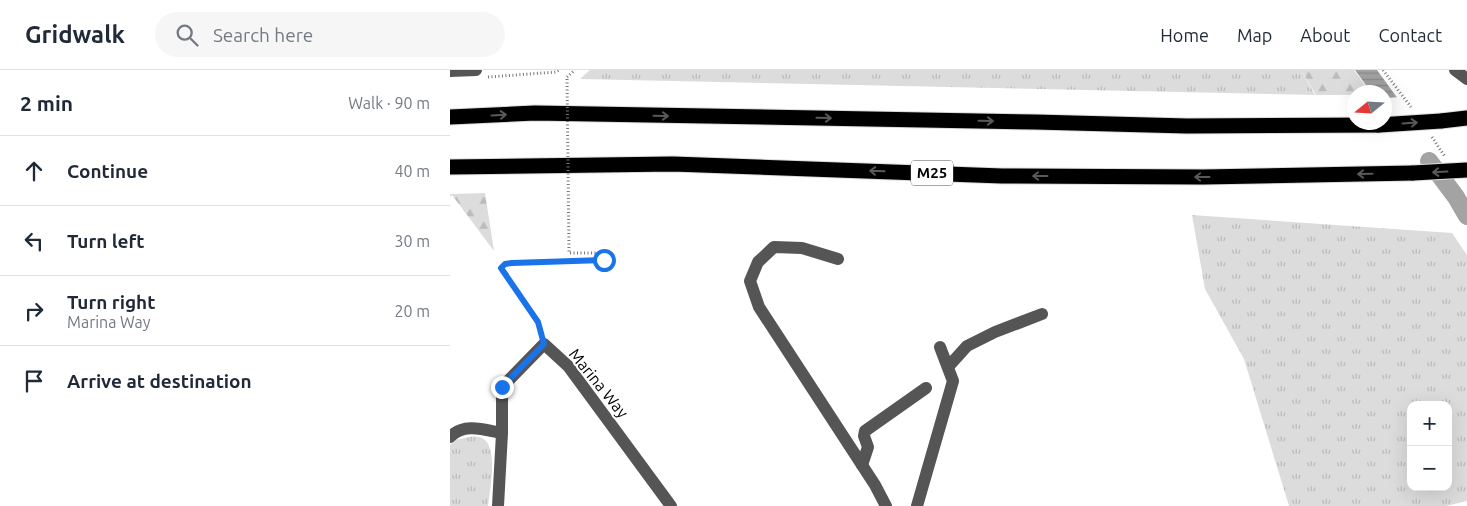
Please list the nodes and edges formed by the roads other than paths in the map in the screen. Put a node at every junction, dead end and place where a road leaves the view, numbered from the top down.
1 (1456, 70) edge
2 (450, 71) edge
3 (478, 74) edge
4 (1467, 79) edge
5 (450, 118) edge
6 (1467, 118) edge
7 (450, 167) edge
8 (1467, 170) edge
9 (838, 259) dead end
10 (1042, 314) dead end
11 (940, 347) dead end
12 (948, 367) junction
13 (926, 388) dead end
14 (502, 434) junction
15 (450, 437) edge
16 (862, 465) junction
17 (498, 506) edge
18 (671, 506) edge
19 (886, 506) edge
20 (917, 506) edge

1 - 4 street
2 - 3 street
5 -> 6 highway, bridge
8 -> 7 highway, M25, bridge
9 - 16 street
10 - 12 street
11 - 12 street
12 - 20 street
13 - 16 street
14 - 15 street
14 - 17 street
14 - 18 street, Marina Way
16 - 19 street

